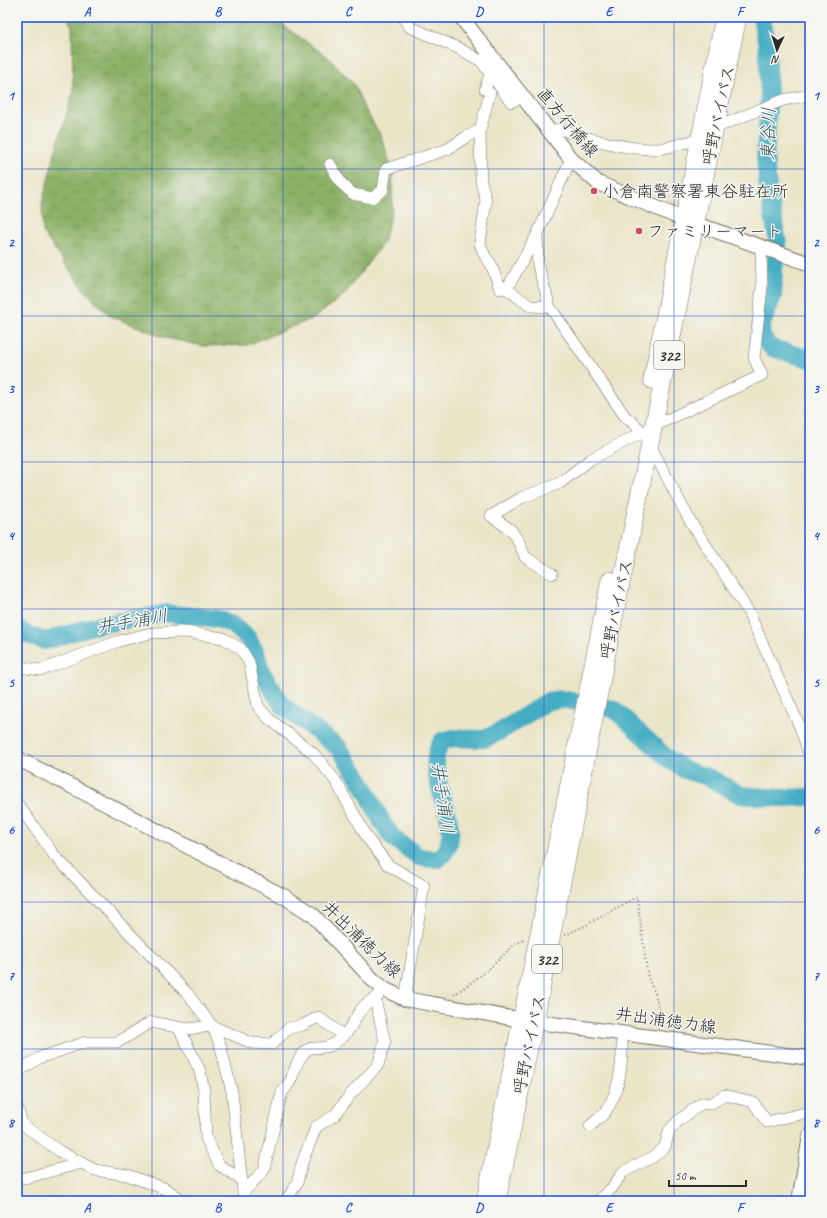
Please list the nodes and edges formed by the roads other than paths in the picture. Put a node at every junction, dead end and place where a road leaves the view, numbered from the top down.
1 (403, 17) edge
2 (461, 17) edge
3 (724, 17) edge
4 (738, 17) edge
5 (490, 74) junction
6 (810, 95) edge
7 (523, 97) junction
8 (715, 128) junction
9 (480, 130) junction
10 (549, 131) junction
11 (700, 141) junction
12 (571, 159) junction
13 (330, 164) dead end
14 (690, 222) junction
15 (537, 235) junction
16 (761, 247) junction
17 (810, 264) edge
18 (504, 287) junction
19 (550, 307) junction
20 (649, 434) junction
21 (552, 574) dead end
22 (17, 663) edge
23 (810, 756) edge
24 (17, 758) edge
25 (17, 803) edge
26 (380, 994) junction
27 (405, 999) junction
28 (528, 1020) junction
29 (212, 1026) junction
30 (179, 1028) junction
31 (622, 1033) junction
32 (344, 1036) junction
33 (810, 1058) edge
34 (17, 1072) edge
35 (17, 1106) edge
36 (810, 1114) edge
37 (590, 1126) dead end
38 (810, 1136) edge
39 (82, 1163) junction
40 (25, 1178) dead end
41 (242, 1180) junction
42 (244, 1197) edge
43 (803, 1199) edge
44 (184, 1201) edge
45 (286, 1201) edge
46 (485, 1201) edge
47 (497, 1201) edge
48 (598, 1201) edge

1 - 5 street
2 - 7 main road, 直方行橋線
3 - 11 highway, 呼野バイパス / 322
4 - 8 highway, 呼野バイパス / 322
5 - 7 street
5 - 9 street
6 - 8 street
7 - 10 main road, 直方行橋線
8 - 14 highway, 呼野バイパス / 322
9 - 13 street
9 - 18 street
10 - 11 street
10 - 12 main road, 直方行橋線
11 - 14 highway, 呼野バイパス / 322
12 - 14 main road, 直方行橋線
12 - 15 street
14 - 16 main road, 直方行橋線
14 - 20 highway, 呼野バイパス / 322
15 - 18 street
15 - 19 street
16 - 17 main road, 直方行橋線
16 - 20 street
18 - 19 street
19 - 20 street
20 - 21 street
20 - 23 street
20 - 28 highway, 呼野バイパス / 322
22 - 27 street
24 - 26 main road, 井出浦徳力線
25 - 29 street
26 - 27 main road, 井出浦徳力線
26 - 32 street
26 - 45 street
27 - 28 main road, 井出浦徳力線
28 - 31 main road, 井出浦徳力線
28 - 46 highway, 呼野バイパス / 322
28 - 47 highway, 呼野バイパス / 322
29 - 30 street
29 - 32 street
29 - 41 street
30 - 34 street
30 - 41 street
31 - 33 main road, 井出浦徳力線
31 - 37 street
32 - 42 street
35 - 39 street
36 - 48 street
38 - 43 main road
39 - 40 street
39 - 44 street
41 - 42 street

